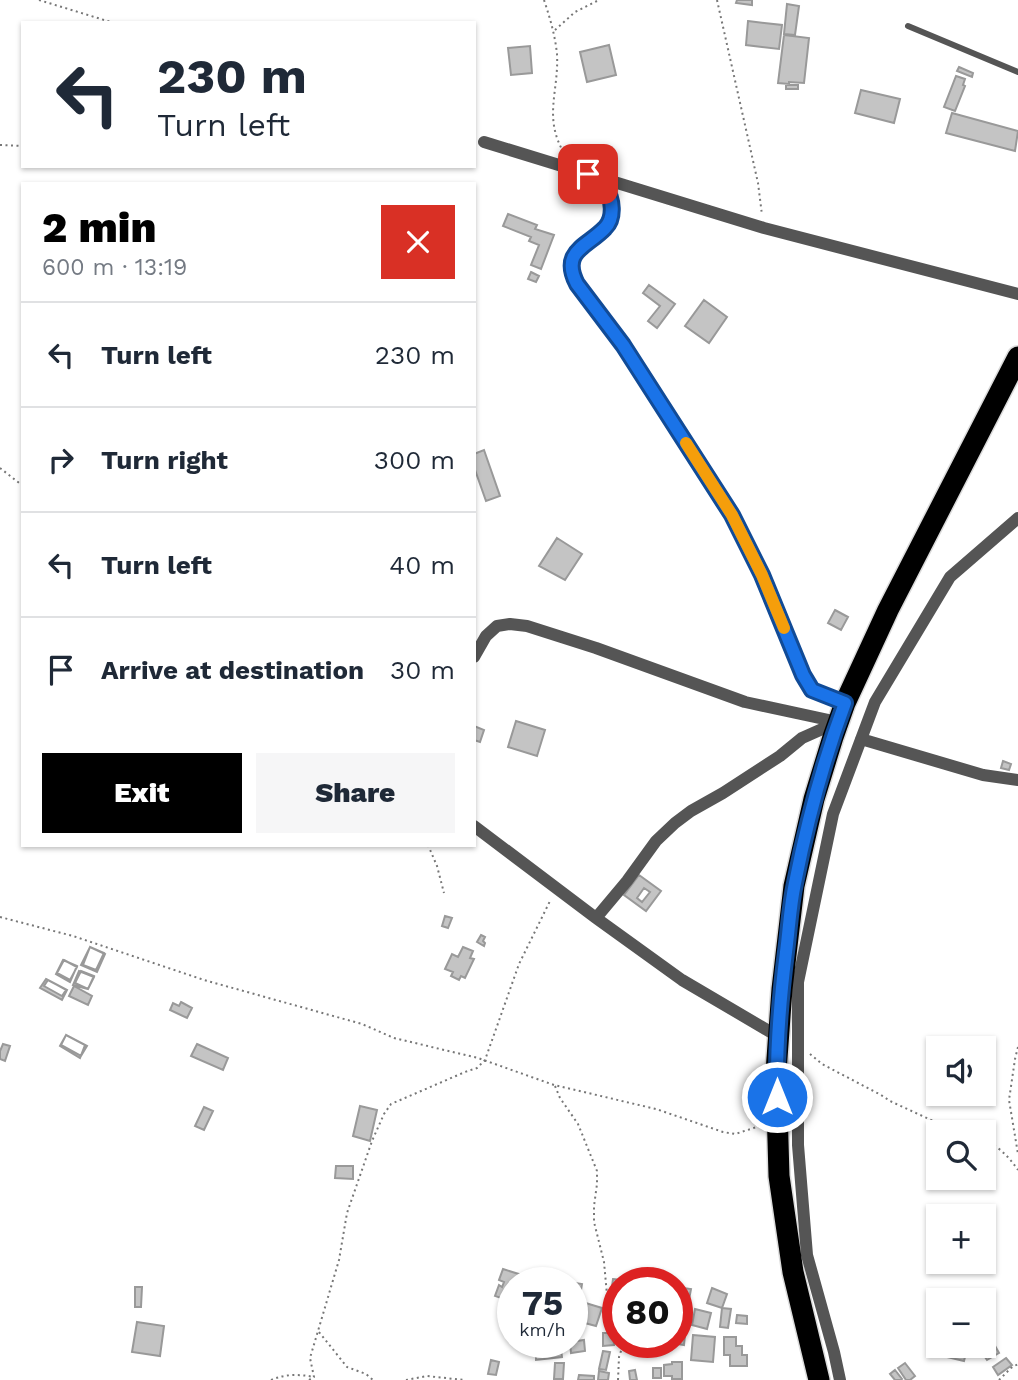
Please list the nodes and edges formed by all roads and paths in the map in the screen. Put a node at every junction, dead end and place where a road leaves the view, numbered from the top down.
1 (39, 0) edge
2 (544, 0) edge
3 (599, 0) edge
4 (717, 0) edge
5 (107, 21) edge
6 (908, 26) dead end
7 (554, 31) junction
8 (1018, 72) edge
9 (484, 142) dead end
10 (0, 145) edge
11 (21, 146) edge
12 (573, 169) junction
13 (588, 174) junction
14 (764, 228) junction
15 (1018, 294) edge
16 (1018, 357) edge
17 (0, 468) edge
18 (21, 484) edge
19 (1018, 518) edge
20 (476, 654) edge
21 (842, 712) junction
22 (861, 740) junction
23 (1018, 780) edge
24 (476, 827) edge
25 (429, 847) edge
26 (557, 888) junction
27 (444, 893) dead end
28 (0, 917) edge
29 (596, 918) junction
30 (779, 1037) junction
31 (1018, 1047) edge
32 (798, 1049) junction
33 (485, 1060) junction
34 (554, 1085) junction
35 (931, 1120) edge
36 (778, 1121) junction
37 (996, 1146) edge
38 (1018, 1154) edge
39 (1018, 1170) edge
40 (604, 1267) edge
41 (318, 1332) junction
42 (619, 1358) edge
43 (1018, 1363) edge
44 (314, 1377) junction
45 (271, 1380) edge
46 (309, 1380) edge
47 (373, 1380) edge
48 (406, 1380) edge
49 (464, 1380) edge
50 (618, 1380) edge
51 (819, 1380) edge
52 (840, 1380) edge
53 (999, 1380) edge

1 - 5 path
2 - 7 path
3 - 7 path
4 - 14 path
6 - 8 lane
7 - 12 path
9 - 12 street
10 - 11 path
12 - 13 street
13 - 14 street
13 - 21 street
14 - 15 street
16 - 21 highway
17 - 18 path
19 - 22 street
20 - 21 street
21 - 29 street
21 - 30 highway
22 - 23 street
22 - 32 street
24 - 26 street
25 - 27 path
26 - 29 street
26 - 33 path
28 - 33 path
29 - 30 street
30 - 36 highway
31 - 38 path
32 - 35 path
32 - 52 street
33 - 34 path
33 - 41 path
34 - 36 path
34 - 40 path
36 - 51 highway
37 - 39 path
41 - 44 path
41 - 47 path
42 - 50 path
43 - 53 path
44 - 45 path
44 - 46 path
48 - 49 path

